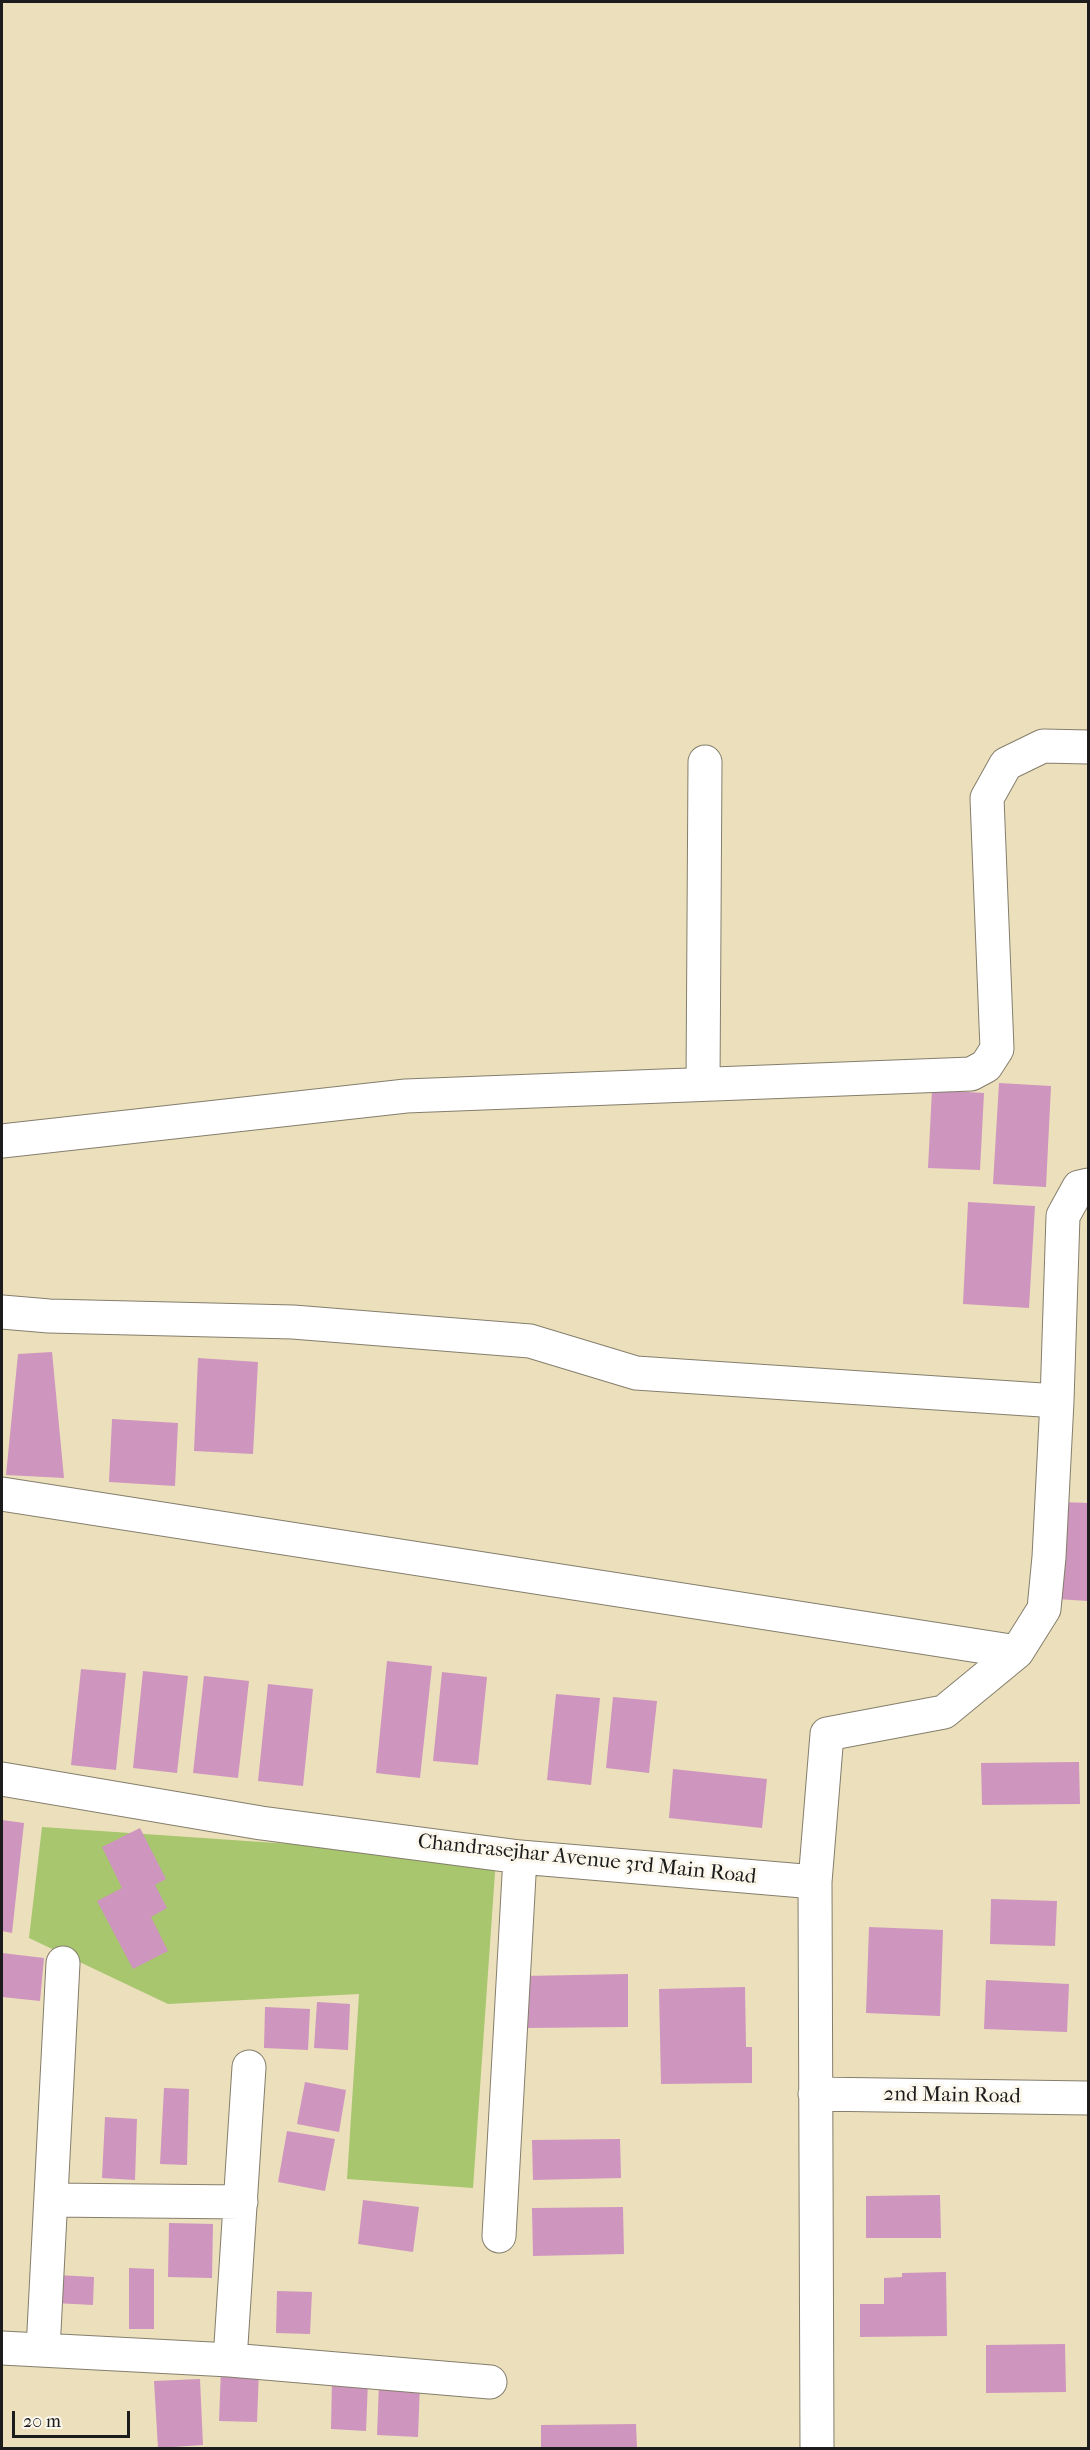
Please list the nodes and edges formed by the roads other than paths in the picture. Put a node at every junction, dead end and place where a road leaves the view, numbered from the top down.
1 (1089, 747) edge
2 (705, 762) dead end
3 (703, 1084) junction
4 (2, 1141) edge
5 (1089, 1185) edge
6 (2, 1312) edge
7 (1057, 1401) junction
8 (2, 1494) edge
9 (1017, 1652) junction
10 (2, 1779) edge
11 (520, 1857) junction
12 (815, 1882) junction
13 (63, 1963) dead end
14 (249, 2067) dead end
15 (816, 2094) junction
16 (1089, 2098) edge
17 (51, 2200) junction
18 (241, 2202) junction
19 (499, 2236) dead end
20 (2, 2348) edge
21 (43, 2350) junction
22 (230, 2360) junction
23 (490, 2382) dead end
24 (817, 2448) edge

1 - 3 street
2 - 3 street
3 - 4 street
5 - 7 street
6 - 7 street
7 - 9 street
8 - 9 street
9 - 12 street
10 - 11 street, Chandrasejhar Avenue 3rd Main Road
11 - 12 street, Chandrasejhar Avenue 3rd Main Road
11 - 19 street
12 - 15 street
13 - 17 street
14 - 18 street
15 - 16 street, 2nd Main Road
15 - 24 street
17 - 18 street
17 - 21 street
18 - 22 street
20 - 21 street
21 - 22 street
22 - 23 street

